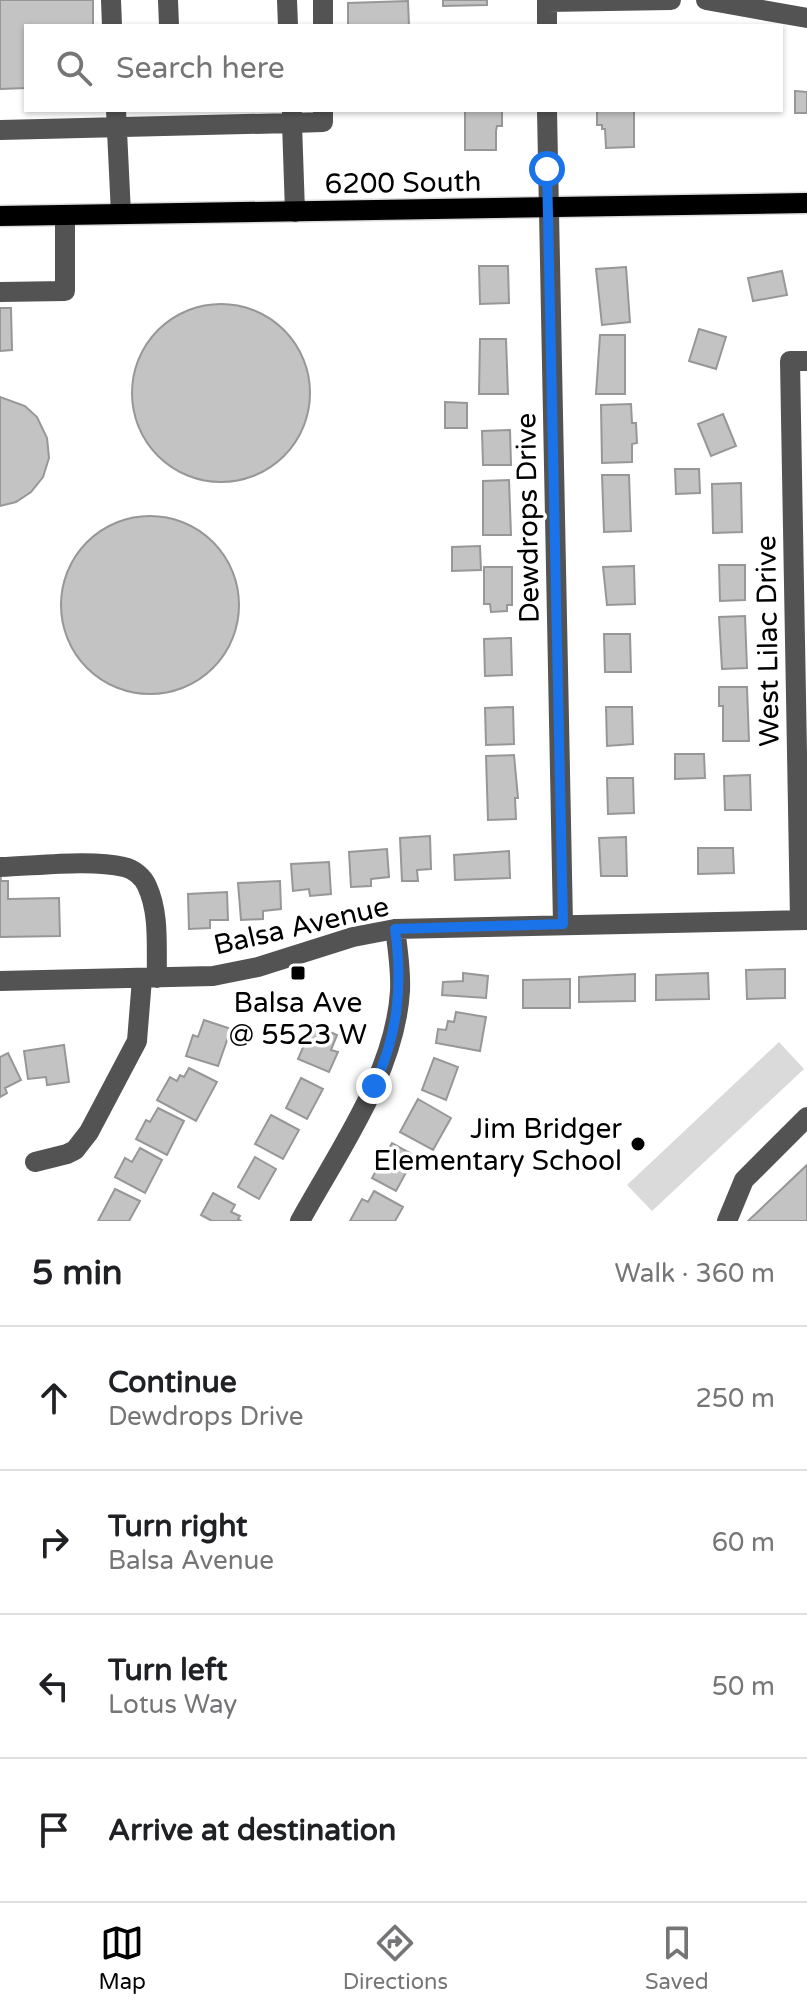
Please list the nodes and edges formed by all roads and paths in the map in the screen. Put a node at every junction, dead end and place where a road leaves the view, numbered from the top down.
1 (111, 0) edge
2 (168, 0) edge
3 (287, 0) edge
4 (323, 0) edge
5 (671, 0) edge
6 (706, 0) edge
7 (547, 1) edge
8 (807, 18) edge
9 (112, 24) edge
10 (169, 24) edge
11 (288, 24) edge
12 (323, 24) edge
13 (547, 24) edge
14 (323, 112) edge
15 (547, 112) edge
16 (292, 116) edge
17 (171, 117) edge
18 (116, 118) edge
19 (0, 130) edge
20 (807, 203) edge
21 (549, 207) junction
22 (295, 212) junction
23 (121, 214) junction
24 (65, 215) junction
25 (0, 216) edge
26 (0, 292) edge
27 (798, 361) edge
28 (0, 867) edge
29 (804, 920) edge
30 (563, 924) junction
31 (395, 929) junction
32 (150, 978) junction
33 (0, 981) edge
34 (807, 1117) edge
35 (35, 1162) dead end
36 (300, 1221) edge
37 (727, 1221) edge

1 - 9 street
2 - 10 street
3 - 11 street
4 - 12 street
5 - 7 street
6 - 8 street
7 - 13 street
14 - 16 street
15 - 21 street, Dewdrops Drive
16 - 17 street
16 - 22 street
17 - 18 street
18 - 19 street
18 - 23 street
20 - 21 main road, 6200 South
21 - 22 main road, 6200 South
21 - 30 street, Dewdrops Drive
22 - 23 main road, 6200 South
23 - 24 main road, 6200 South
24 - 25 main road, 6200 South
24 - 26 street
27 - 29 street, West Lilac Drive
28 - 32 street
29 - 30 street, Balsa Avenue
30 - 31 street, Balsa Avenue
31 - 32 street, Balsa Avenue
31 - 36 street
32 - 33 street, Balsa Avenue
32 - 35 street
34 - 37 street

